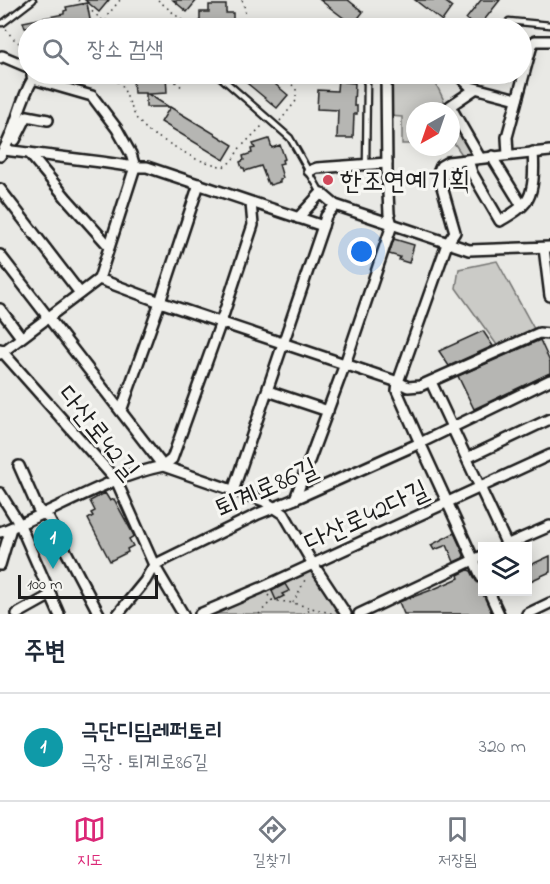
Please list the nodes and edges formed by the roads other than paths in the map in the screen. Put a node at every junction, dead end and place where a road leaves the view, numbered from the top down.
1 (33, 0) edge
2 (0, 22) edge
3 (532, 23) edge
4 (550, 25) edge
5 (550, 41) edge
6 (532, 45) edge
7 (0, 58) edge
8 (18, 63) edge
9 (29, 84) edge
10 (56, 84) edge
11 (228, 84) edge
12 (367, 84) edge
13 (386, 84) edge
14 (468, 84) edge
15 (521, 84) edge
16 (475, 89) junction
17 (517, 99) junction
18 (48, 120) dead end
19 (550, 151) edge
20 (5, 152) edge
21 (533, 152) junction
22 (29, 153) junction
23 (508, 155) junction
24 (493, 156) junction
25 (480, 158) junction
26 (468, 160) junction
27 (387, 163) junction
28 (366, 165) junction
29 (135, 168) junction
30 (309, 171) junction
31 (199, 184) junction
32 (0, 189) edge
33 (321, 193) junction
34 (251, 203) junction
35 (525, 203) junction
36 (335, 205) junction
37 (298, 218) junction
38 (392, 225) junction
39 (323, 226) junction
40 (447, 244) junction
41 (109, 246) junction
42 (547, 248) edge
43 (0, 255) edge
44 (99, 279) junction
45 (80, 293) junction
46 (550, 296) edge
47 (160, 302) junction
48 (0, 309) edge
49 (48, 316) junction
50 (221, 322) junction
51 (550, 334) edge
52 (21, 338) junction
53 (284, 343) junction
54 (1, 352) edge
55 (345, 364) junction
56 (550, 380) edge
57 (398, 382) junction
58 (431, 382) junction
59 (268, 391) junction
60 (121, 411) junction
61 (328, 411) junction
62 (550, 419) edge
63 (452, 427) junction
64 (420, 443) junction
65 (550, 455) edge
66 (467, 458) junction
67 (19, 466) dead end
68 (163, 466) junction
69 (116, 480) junction
70 (479, 488) junction
71 (233, 491) junction
72 (0, 493) edge
73 (295, 499) junction
74 (448, 502) junction
75 (274, 507) junction
76 (43, 514) junction
77 (15, 526) junction
78 (550, 526) edge
79 (0, 532) edge
80 (503, 542) edge
81 (514, 542) edge
82 (478, 558) edge
83 (313, 564) junction
84 (0, 565) edge
85 (154, 565) junction
86 (51, 596) junction
87 (491, 596) edge
88 (550, 603) edge
89 (17, 614) edge
90 (59, 614) edge
91 (99, 614) edge
92 (118, 614) edge
93 (183, 614) edge
94 (200, 614) edge
95 (346, 614) edge
96 (359, 614) edge
97 (499, 614) edge
98 (527, 614) edge

1 - 2 lane
3 - 4 lane
5 - 6 street
7 - 8 street
9 - 20 street
10 - 29 street
11 - 30 lane
12 - 28 lane
13 - 27 street
14 - 16 street
15 - 17 street
16 - 17 street
16 - 25 street
17 - 23 street
18 - 20 street
19 - 21 street
20 - 22 street
21 - 23 street
21 - 35 street
22 - 29 street
22 - 41 street
23 - 24 street
24 - 25 street
24 - 35 street
25 - 26 street
26 - 35 street
26 - 40 street
27 - 28 street
27 - 38 street
28 - 30 street
29 - 31 street
29 - 41 street
30 - 33 lane
31 - 34 street
31 - 47 street
32 - 45 street
33 - 36 street
33 - 37 street
34 - 37 street
34 - 50 street
36 - 38 street
36 - 39 street
37 - 39 street
38 - 40 street
38 - 55 street
39 - 53 street
40 - 42 street
40 - 57 street
41 - 44 street
42 - 46 street
43 - 49 street
44 - 45 street
44 - 47 street
45 - 49 street
47 - 50 street
47 - 60 street
48 - 52 street
49 - 52 street
49 - 60 street
50 - 53 street
50 - 68 street
51 - 58 street
52 - 54 street
53 - 55 street
53 - 59 street
54 - 69 street, 다산로42길
55 - 57 street
55 - 61 street
56 - 63 street, 퇴계로86길
57 - 58 street
57 - 64 street
58 - 63 street
59 - 61 street
59 - 71 street
60 - 68 street
61 - 73 street
62 - 66 street
63 - 64 street, 퇴계로86길
63 - 66 street
64 - 73 street, 퇴계로86길
64 - 74 street
65 - 70 street, 다산로42다길
66 - 70 street
67 - 76 street
68 - 69 street
68 - 71 street
69 - 76 street
69 - 85 street, 다산로42길
70 - 74 street, 다산로42다길
70 - 80 street
71 - 75 street
72 - 77 street
73 - 75 street, 퇴계로86길
74 - 82 street
74 - 83 street, 다산로42다길
75 - 83 street
75 - 85 street, 퇴계로86길
76 - 77 street
76 - 91 street
77 - 79 street
77 - 84 street
77 - 86 street
78 - 81 street
82 - 96 street
83 - 94 street, 다산로42다길
83 - 95 street
85 - 92 street
85 - 93 street, 다산로42길
86 - 89 street
86 - 90 street
87 - 97 street
88 - 98 street

